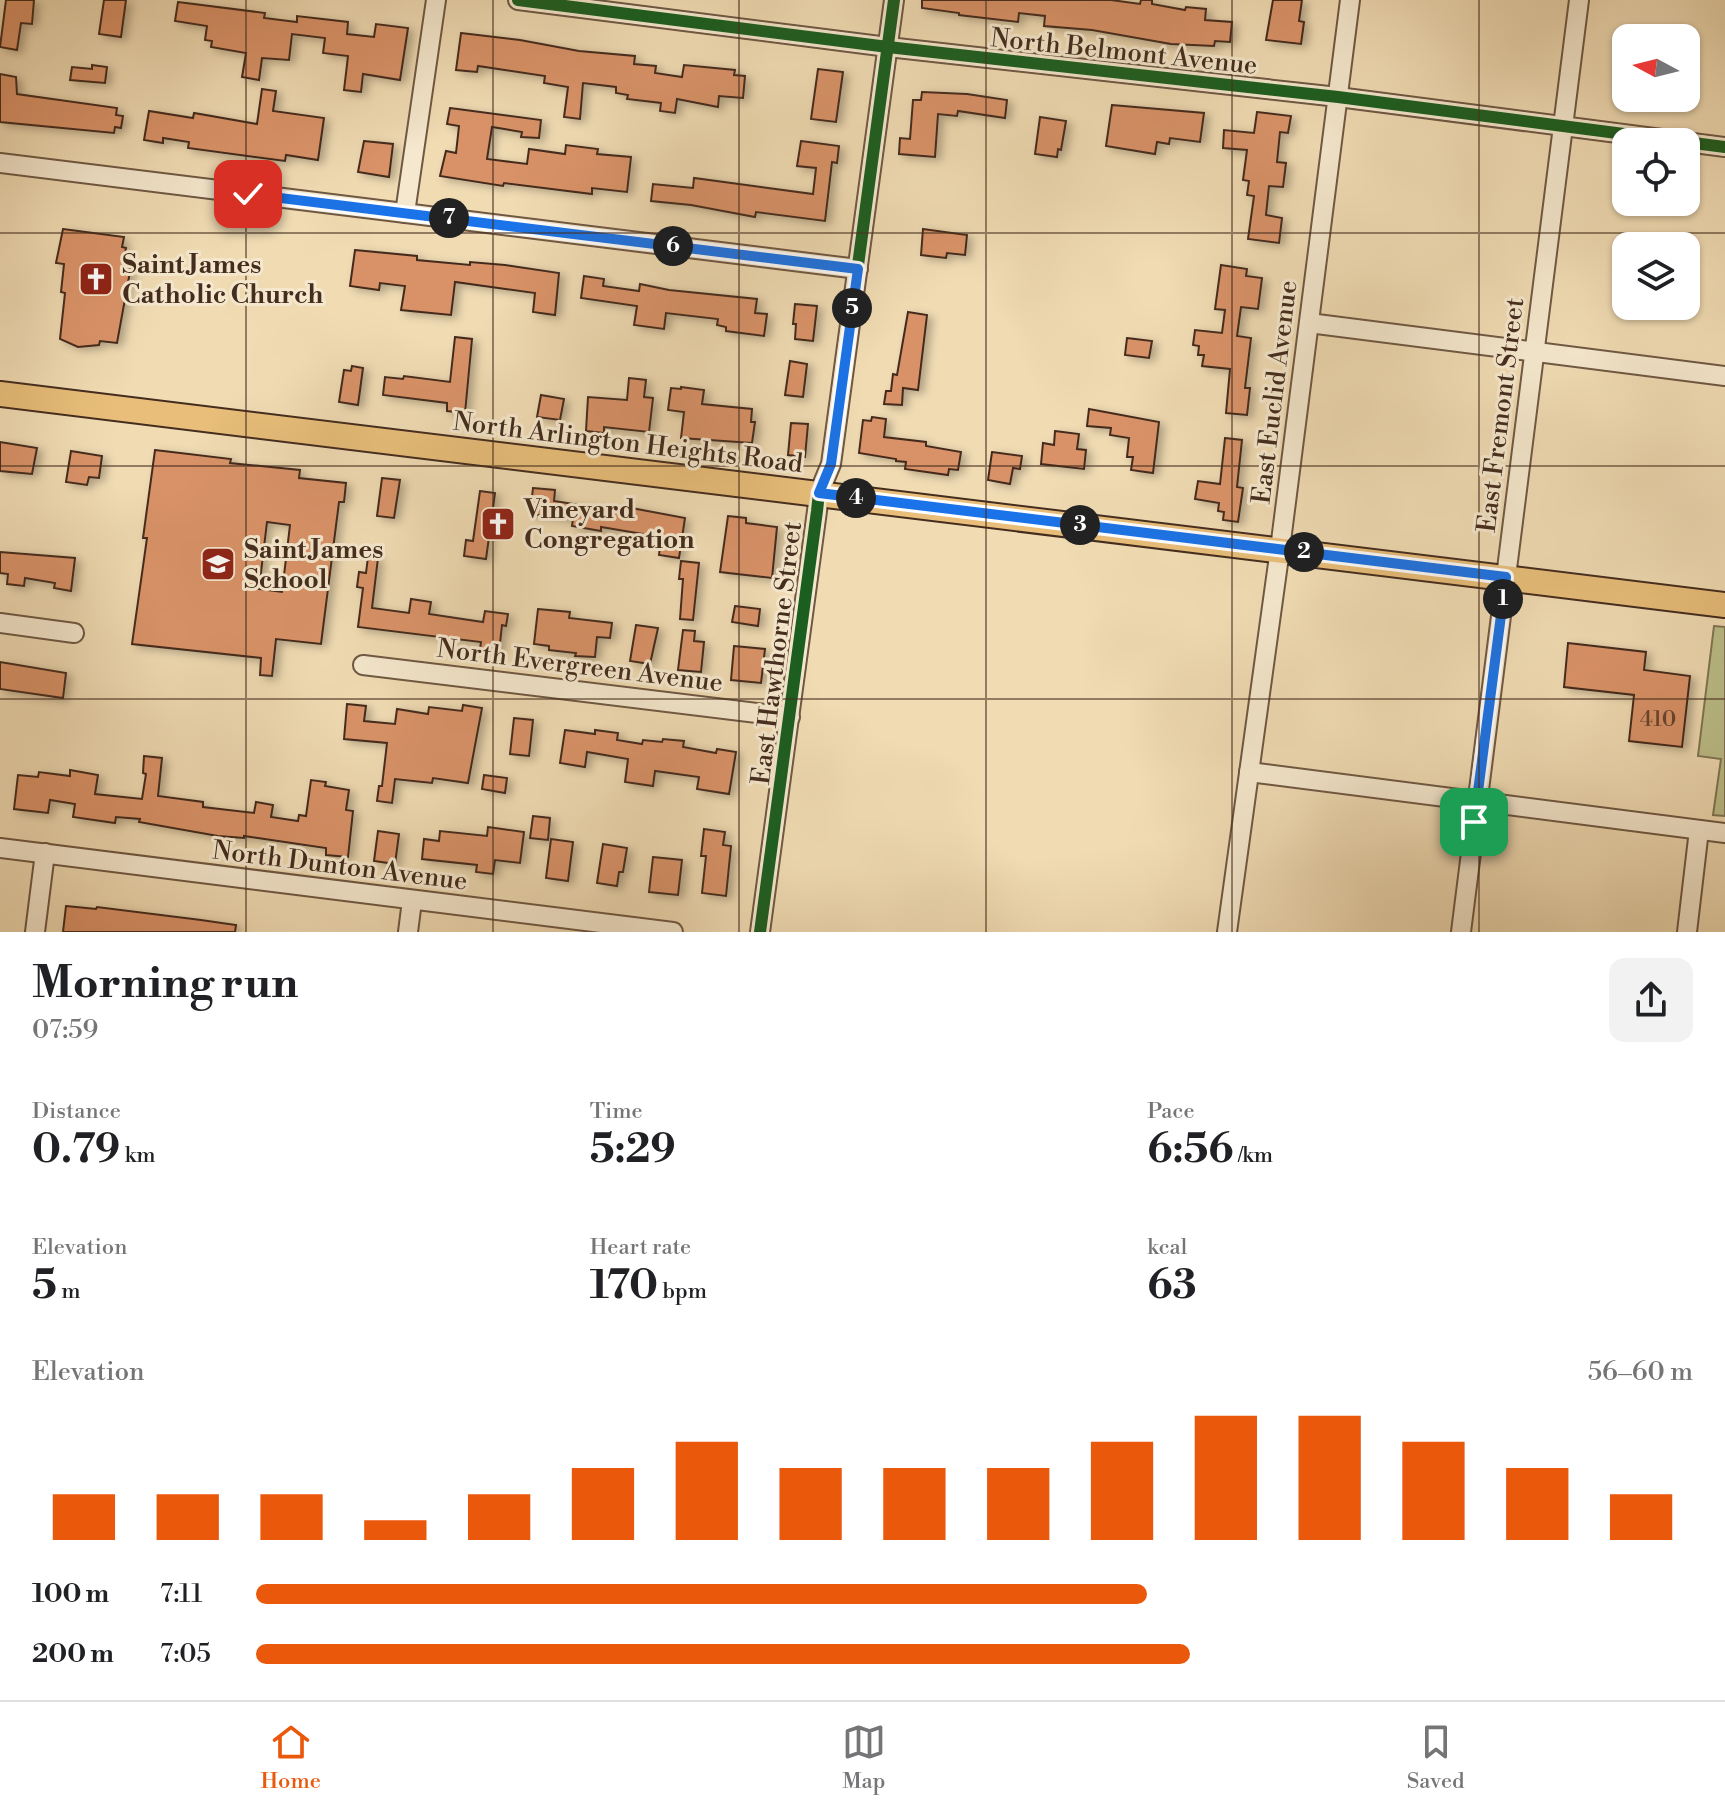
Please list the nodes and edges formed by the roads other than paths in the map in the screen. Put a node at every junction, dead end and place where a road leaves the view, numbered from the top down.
1 (436, 0) edge
2 (518, 0) edge
3 (894, 0) edge
4 (1350, 0) edge
5 (1579, 0) edge
6 (888, 47) junction
7 (1338, 97) junction
8 (1563, 124) junction
9 (1725, 147) edge
10 (0, 163) edge
11 (405, 213) junction
12 (858, 269) junction
13 (1309, 323) junction
14 (1534, 350) junction
15 (1725, 376) edge
16 (0, 394) edge
17 (819, 493) junction
18 (1280, 549) junction
19 (1506, 577) junction
20 (1725, 605) edge
21 (0, 623) edge
22 (74, 633) dead end
23 (363, 665) dead end
24 (790, 717) junction
25 (1249, 772) junction
26 (1477, 799) junction
27 (1699, 830) junction
28 (1725, 833) edge
29 (0, 848) edge
30 (45, 853) junction
31 (412, 901) junction
32 (35, 932) edge
33 (408, 932) edge
34 (673, 932) edge
35 (760, 932) edge
36 (1227, 932) edge
37 (1461, 932) edge
38 (1687, 932) edge

1 - 11 street
2 - 6 street, North Belmont Avenue
3 - 6 street, East Hawthorne Street
4 - 7 street, East Euclid Avenue
5 - 8 street, East Fremont Street
6 - 7 street, North Belmont Avenue
6 - 12 street, East Hawthorne Street
7 - 8 street, North Belmont Avenue
7 - 13 street, East Euclid Avenue
8 - 9 street, North Belmont Avenue
8 - 14 street, East Fremont Street
10 - 11 street
11 - 12 street
12 - 17 street, East Hawthorne Street
13 - 14 street
13 - 18 street, East Euclid Avenue
14 - 15 street
14 - 19 street, East Fremont Street
16 - 17 main road, North Arlington Heights Road
17 - 18 main road, North Arlington Heights Road
17 - 24 street, East Hawthorne Street
18 - 19 main road, North Arlington Heights Road
18 - 25 street, East Euclid Avenue
19 - 20 main road, North Arlington Heights Road
19 - 26 street, East Fremont Street
21 - 22 street
23 - 24 street, North Evergreen Avenue
24 - 35 street, East Hawthorne Street
25 - 26 street
25 - 36 street, East Euclid Avenue
26 - 27 street
26 - 37 street, East Fremont Street
27 - 28 street
27 - 38 street
29 - 30 street, North Dunton Avenue
30 - 31 street, North Dunton Avenue
30 - 32 street
31 - 33 street
31 - 34 street, North Dunton Avenue

